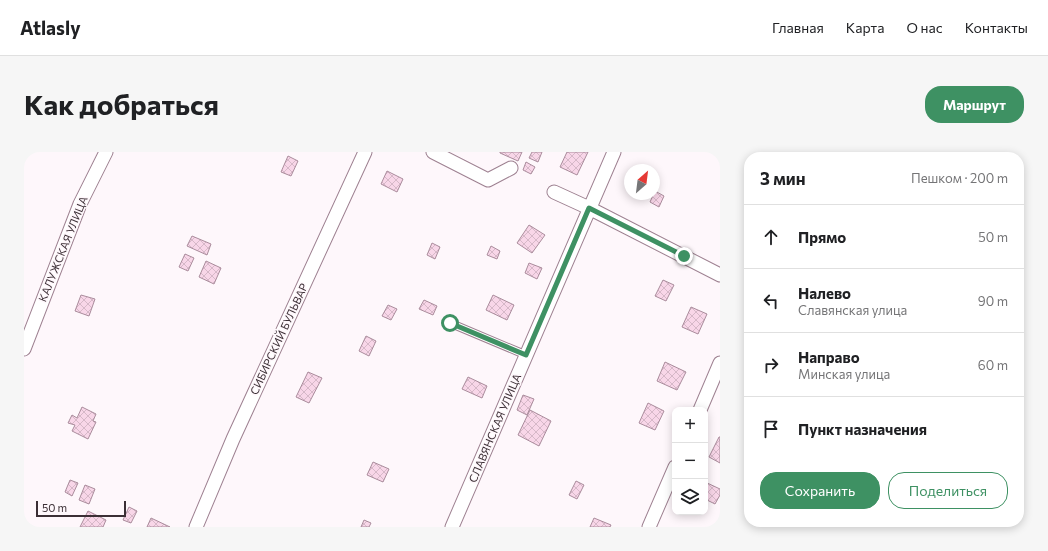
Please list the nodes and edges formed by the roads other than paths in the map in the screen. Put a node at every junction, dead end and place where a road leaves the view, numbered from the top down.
1 (106, 152) edge
2 (365, 152) edge
3 (433, 152) edge
4 (614, 152) edge
5 (511, 168) dead end
6 (554, 192) dead end
7 (589, 208) junction
8 (720, 275) edge
9 (450, 323) dead end
10 (24, 349) edge
11 (526, 355) junction
12 (720, 363) edge
13 (701, 407) edge
14 (672, 474) edge
15 (196, 527) edge
16 (452, 527) edge
17 (649, 527) edge

1 - 10 street, КАЛУЖСКАЯ УЛИЦА
2 - 15 street, СИБИРСКИЙ БУЛЬВАР
3 - 5 street
4 - 7 street, СЛАВЯНСКАЯ УЛИЦА
6 - 7 street
7 - 8 street
7 - 11 street, СЛАВЯНСКАЯ УЛИЦА
9 - 11 lane
11 - 16 street, СЛАВЯНСКАЯ УЛИЦА
12 - 13 street
14 - 17 street

